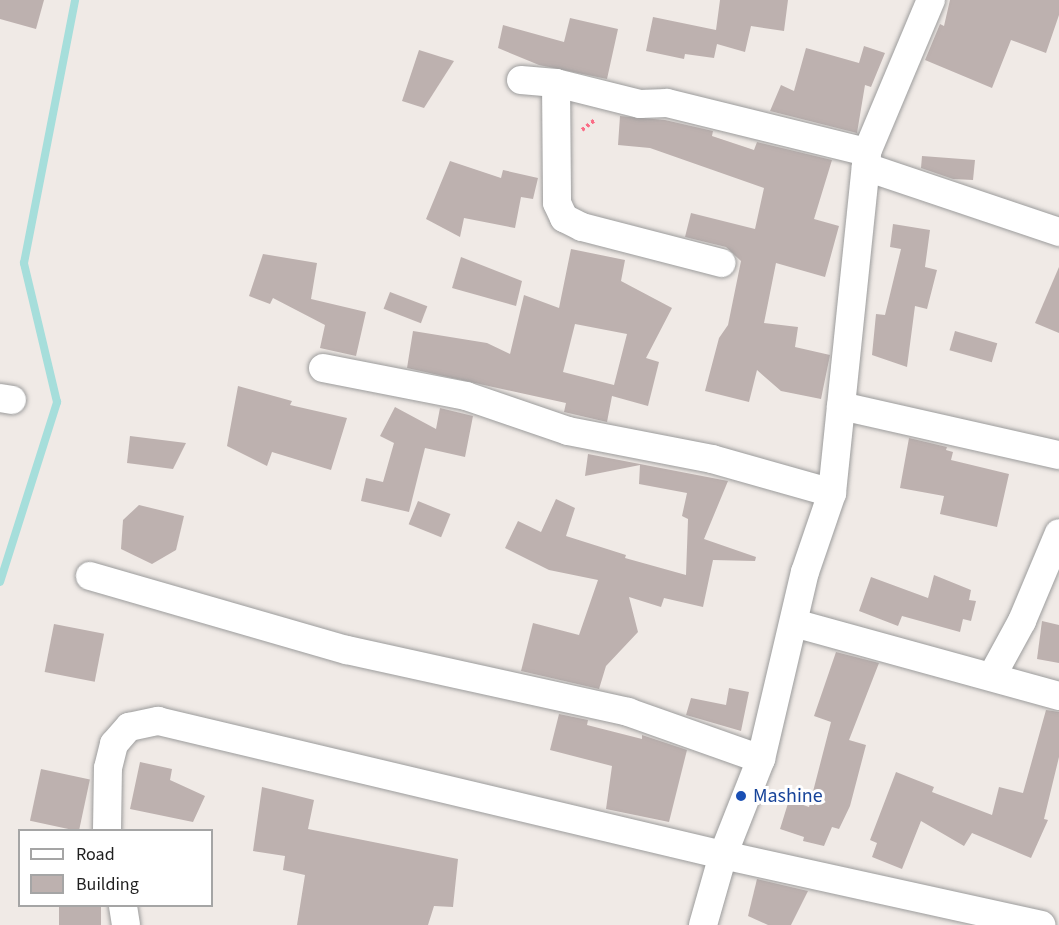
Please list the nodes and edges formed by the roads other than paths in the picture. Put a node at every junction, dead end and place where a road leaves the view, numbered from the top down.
1 (931, 0) edge
2 (521, 80) dead end
3 (556, 83) junction
4 (866, 160) junction
5 (1059, 232) edge
6 (721, 263) dead end
7 (323, 368) dead end
8 (841, 406) junction
9 (1059, 454) edge
10 (832, 493) junction
11 (1059, 533) edge
12 (90, 576) dead end
13 (794, 623) junction
14 (992, 676) junction
15 (1059, 696) edge
16 (761, 759) junction
17 (107, 829) edge
18 (723, 855) junction
19 (123, 907) edge
20 (126, 925) edge
21 (703, 925) edge
22 (1041, 925) edge

1 - 4 street
2 - 3 street
3 - 4 street
3 - 6 street
4 - 5 street
4 - 8 street
7 - 10 street
8 - 9 street
8 - 10 street
10 - 13 street
11 - 14 street
12 - 16 street
13 - 14 street
13 - 16 street
14 - 15 street
16 - 18 street
17 - 18 street
18 - 21 street
18 - 22 street
19 - 20 street

